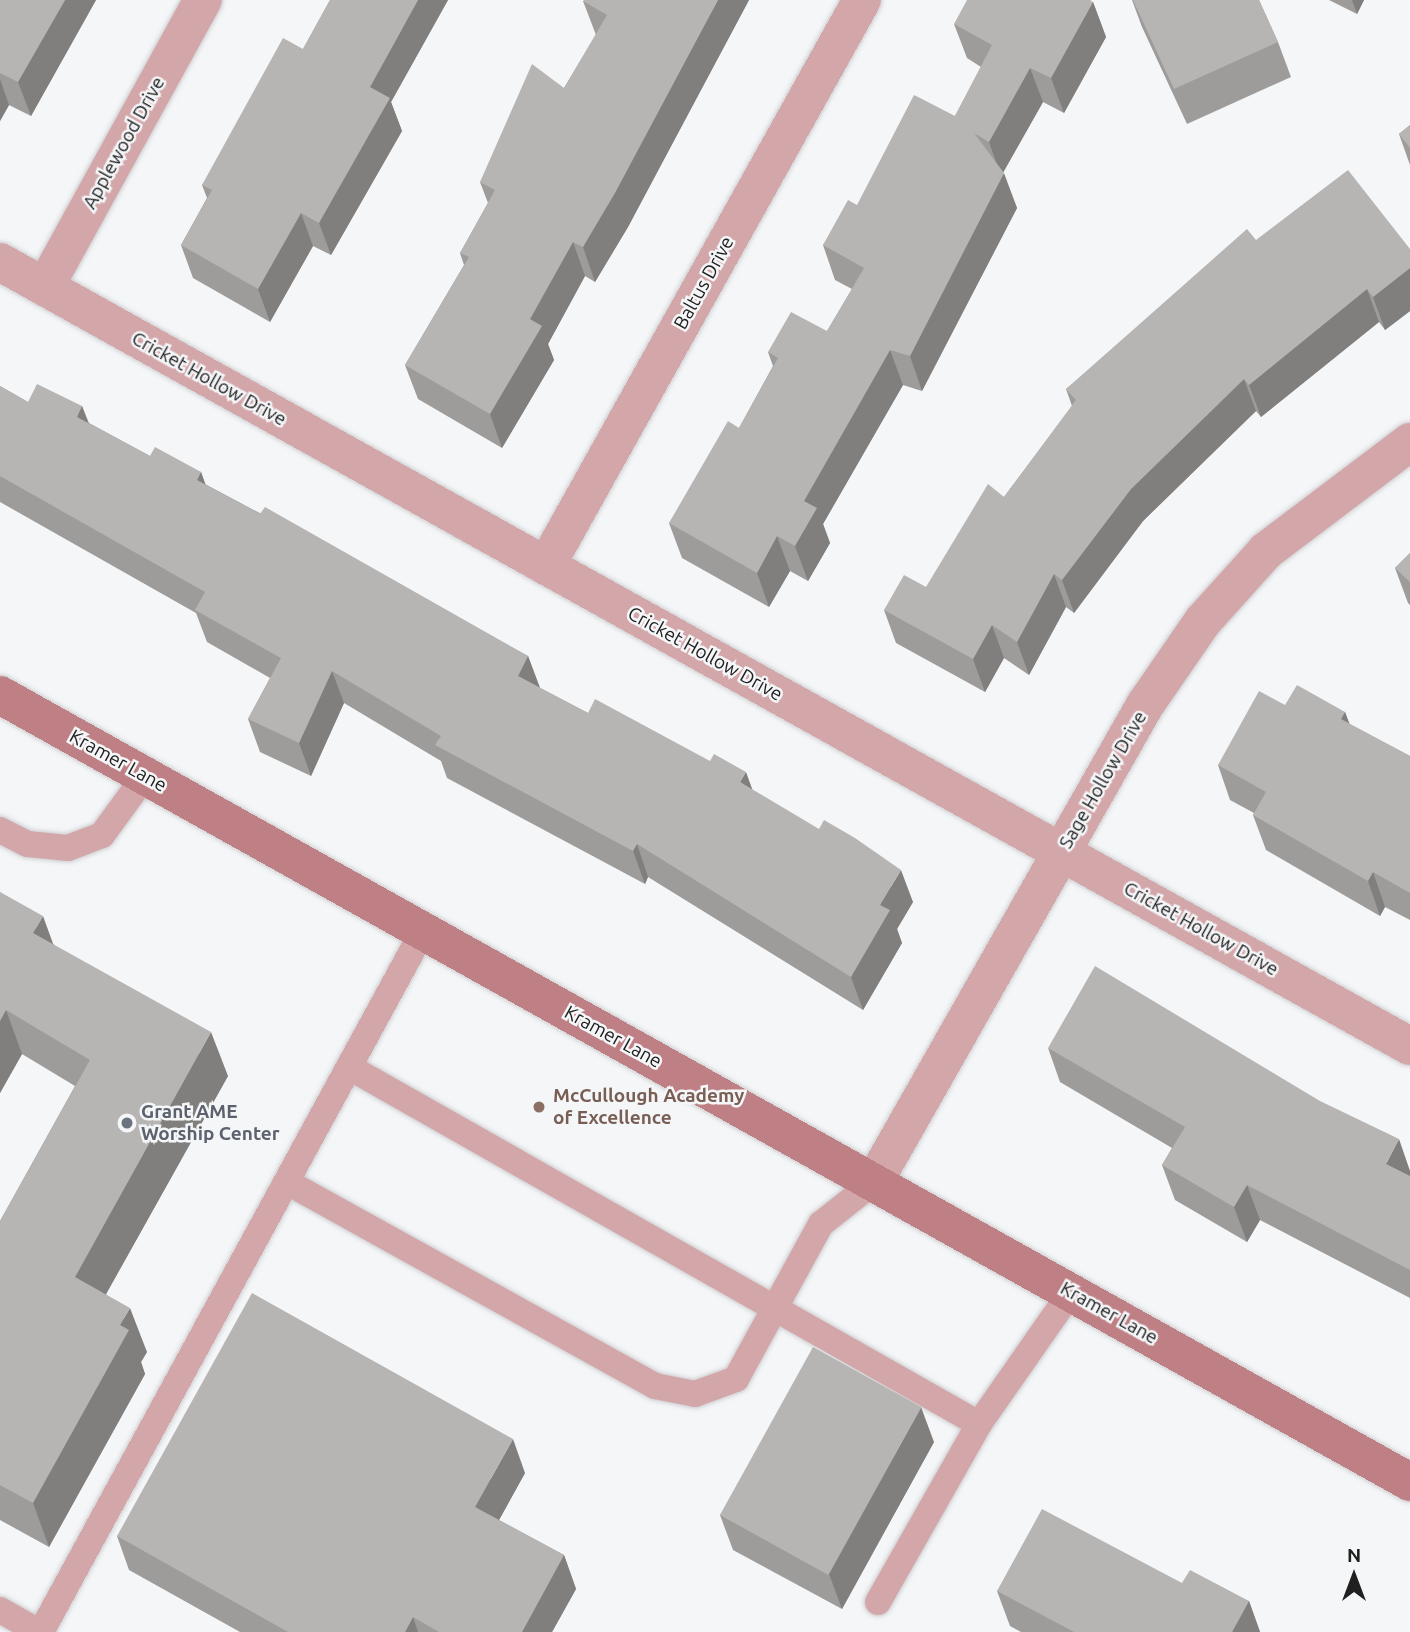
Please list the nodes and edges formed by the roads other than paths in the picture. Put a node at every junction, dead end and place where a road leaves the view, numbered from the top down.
1 (203, 0) edge
2 (862, 0) edge
3 (0, 262) edge
4 (45, 287) junction
5 (1410, 442) edge
6 (546, 566) junction
7 (0, 695) edge
8 (145, 776) junction
9 (0, 830) edge
10 (1062, 851) junction
11 (423, 931) junction
12 (1410, 1046) edge
13 (349, 1067) junction
14 (287, 1182) junction
15 (874, 1182) junction
16 (1071, 1292) junction
17 (772, 1307) junction
18 (979, 1424) junction
19 (1410, 1482) edge
20 (878, 1602) dead end
21 (0, 1610) edge
22 (40, 1632) edge

1 - 4 street, Applewood Drive
2 - 6 street, Baltus Drive
3 - 4 street, Cricket Hollow Drive
4 - 6 street, Cricket Hollow Drive
5 - 10 street, Sage Hollow Drive
6 - 10 street, Cricket Hollow Drive
7 - 8 street, Kramer Lane
8 - 9 lane
8 - 11 street, Kramer Lane
10 - 12 street, Cricket Hollow Drive
10 - 15 street, Sage Hollow Drive
11 - 13 lane
11 - 15 street, Kramer Lane
13 - 14 lane
13 - 17 lane
14 - 17 lane
14 - 22 lane
15 - 16 street, Kramer Lane
15 - 17 lane
16 - 18 lane
16 - 19 street, Kramer Lane
17 - 18 lane
18 - 20 lane
21 - 22 lane

